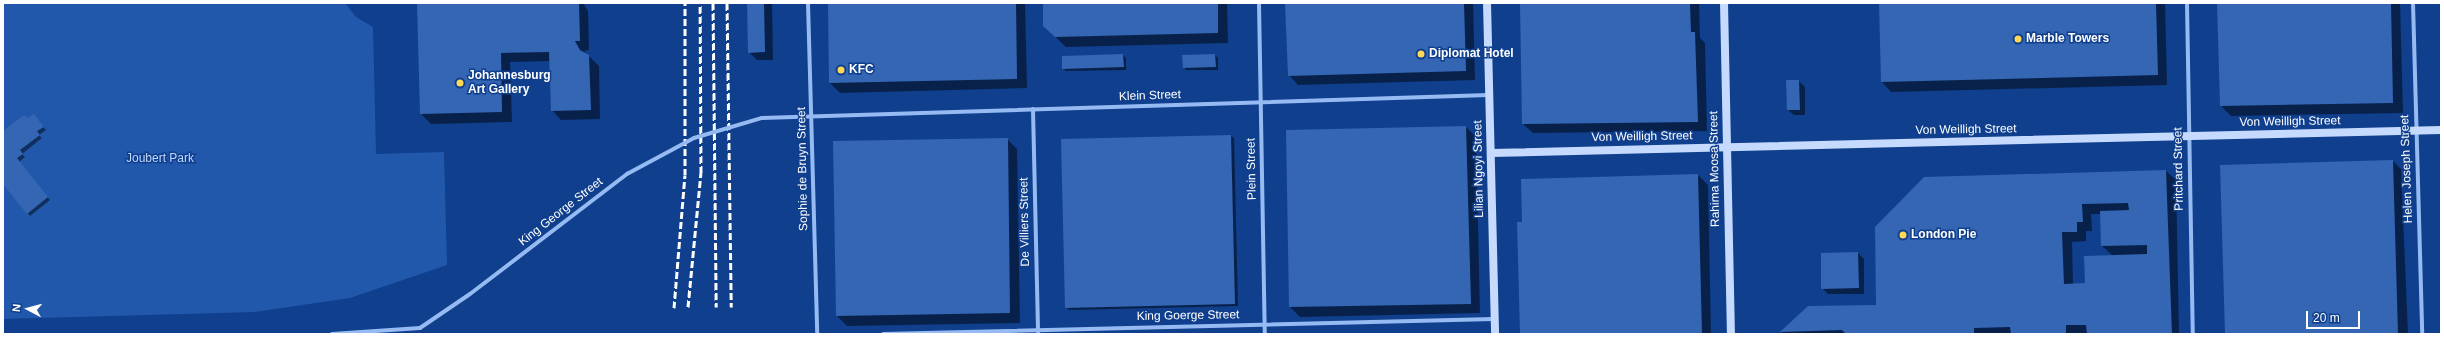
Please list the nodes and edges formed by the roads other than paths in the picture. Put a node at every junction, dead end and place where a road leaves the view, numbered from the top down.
1 (808, 3) edge
2 (1259, 3) edge
3 (1487, 3) edge
4 (1724, 3) edge
5 (2186, 3) edge
6 (2413, 3) edge
7 (1489, 95) junction
8 (1261, 102) junction
9 (1033, 109) junction
10 (811, 116) junction
11 (2441, 130) edge
12 (2416, 131) junction
13 (2188, 137) junction
14 (1727, 147) junction
15 (1491, 153) junction
16 (1494, 319) junction
17 (1265, 324) junction
18 (420, 328) junction
19 (1038, 332) edge
20 (332, 334) edge
21 (420, 334) edge
22 (817, 334) edge
23 (883, 334) edge
24 (1266, 334) edge
25 (1495, 334) edge
26 (1731, 334) edge
27 (2193, 334) edge
28 (2422, 334) edge

1 - 10 street, Sophie de Bruyn Street
2 - 8 street, Plein Street
3 - 7 main road, Lilian Ngoyi Street
4 - 14 main road, Rahima Moosa Street
5 - 13 street, Pritchard Street
6 - 12 street, Helen Joseph Street
7 - 8 street, Klein Street
7 - 15 main road, Lilian Ngoyi Street
8 - 9 street, Klein Street
8 - 17 street, Plein Street
9 - 10 street, Klein Street
9 - 19 street, De Villiers Street
10 - 18 street, King George Street, bridge
10 - 22 street, Sophie de Bruyn Street
11 - 12 main road, Von Weilligh Street
12 - 13 main road, Von Weilligh Street
12 - 28 street, Helen Joseph Street
13 - 14 main road, Von Weilligh Street
13 - 27 street, Pritchard Street
14 - 15 main road, Von Weilligh Street
14 - 26 main road, Rahima Moosa Street
15 - 16 main road, Lilian Ngoyi Street
16 - 17 street, King Goerge Street
16 - 25 main road, Lilian Ngoyi Street
17 - 19 street, King Goerge Street
17 - 24 street, Plein Street
18 - 20 street
18 - 21 street
19 - 23 street, King Goerge Street

